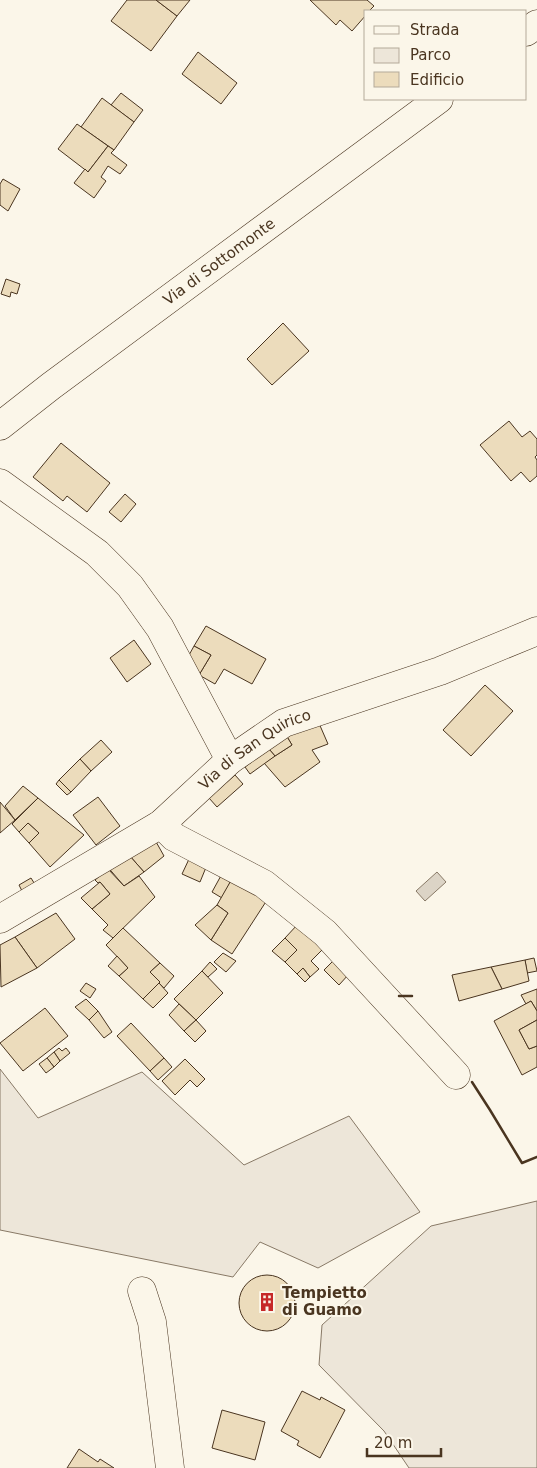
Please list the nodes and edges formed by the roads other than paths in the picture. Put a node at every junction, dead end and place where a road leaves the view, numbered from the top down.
1 (438, 100) edge
2 (0, 426) edge
3 (0, 483) edge
4 (537, 631) edge
5 (230, 760) junction
6 (160, 824) junction
7 (0, 919) edge
8 (456, 1075) dead end
9 (142, 1291) dead end
10 (170, 1468) edge

1 - 2 street, Via di Sottomonte
3 - 5 street
4 - 5 street, Via di San Quirico
5 - 6 street, Via di San Quirico
6 - 7 street, Via di San Quirico
6 - 8 street
9 - 10 street

